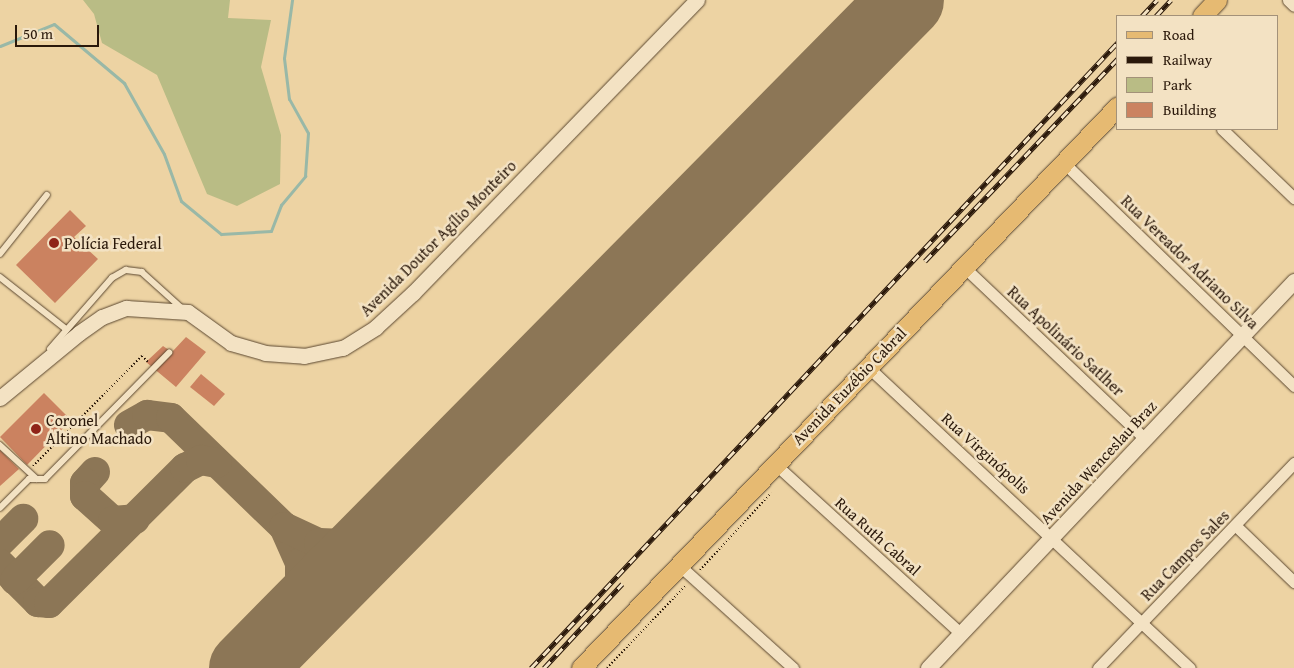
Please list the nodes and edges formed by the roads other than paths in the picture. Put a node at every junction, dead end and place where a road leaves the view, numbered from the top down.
1 (696, 0) edge
2 (1218, 0) edge
3 (1288, 0) edge
4 (1294, 6) edge
5 (1203, 15) edge
6 (1116, 108) edge
7 (1223, 130) edge
8 (1063, 162) junction
9 (47, 195) dead end
10 (1294, 198) edge
11 (0, 254) edge
12 (965, 268) junction
13 (0, 277) edge
14 (1294, 281) edge
15 (188, 312) junction
16 (66, 329) junction
17 (1243, 335) junction
18 (169, 353) dead end
19 (867, 366) junction
20 (33, 370) junction
21 (1294, 386) edge
22 (0, 398) edge
23 (1144, 438) junction
24 (0, 445) edge
25 (1294, 463) edge
26 (774, 464) junction
27 (37, 479) junction
28 (0, 508) edge
29 (1236, 526) junction
30 (1052, 536) junction
31 (679, 565) junction
32 (1294, 582) edge
33 (1144, 621) junction
34 (960, 633) junction
35 (582, 668) edge
36 (793, 668) edge
37 (928, 668) edge
38 (1098, 668) edge
39 (1190, 668) edge

1 - 15 street, Avenida Doutor Agílio Monteiro
2 - 5 main road
3 - 4 street
6 - 8 main road, Avenida Euzébio Cabral
7 - 10 street
8 - 12 main road, Avenida Euzébio Cabral
8 - 17 street, Rua Vereador Adriano Silva
9 - 11 lane
12 - 19 main road, Avenida Euzébio Cabral
12 - 23 street, Rua Apolinário Satlher
13 - 16 lane
14 - 17 street, Avenida Wenceslau Braz
15 - 16 lane
15 - 20 street, Avenida Doutor Agílio Monteiro
16 - 20 lane
17 - 21 street, Rua Vereador Adriano Silva
17 - 23 street, Avenida Wenceslau Braz
18 - 27 lane
19 - 26 main road, Avenida Euzébio Cabral
19 - 30 street, Rua Virginópolis
20 - 22 street, Avenida Doutor Agílio Monteiro
23 - 30 street, Avenida Wenceslau Braz
24 - 27 lane
25 - 29 street, Rua Campos Sales
26 - 31 main road, Avenida Euzébio Cabral
26 - 34 street, Rua Ruth Cabral
27 - 28 lane
29 - 32 street
29 - 33 street, Rua Campos Sales
30 - 33 street, Rua Virginópolis
30 - 34 street, Avenida Wenceslau Braz
31 - 35 main road, Avenida Euzébio Cabral
31 - 36 street
33 - 38 street, Rua Campos Sales
33 - 39 street, Rua Virginópolis
34 - 37 street, Avenida Wenceslau Braz

